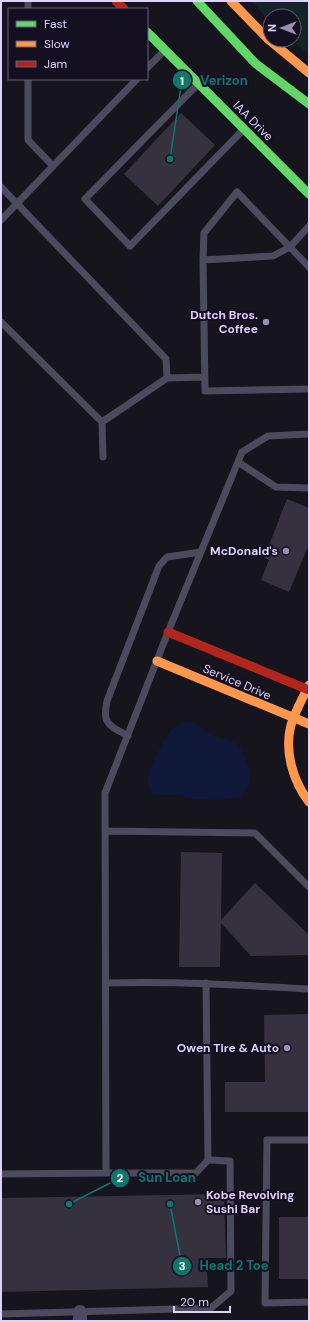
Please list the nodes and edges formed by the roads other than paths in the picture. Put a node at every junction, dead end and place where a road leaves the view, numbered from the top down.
1 (197, 1) edge
2 (231, 1) edge
3 (148, 33) edge
4 (165, 50) junction
5 (148, 67) edge
6 (309, 73) edge
7 (28, 80) edge
8 (136, 80) edge
9 (198, 83) junction
10 (309, 104) edge
11 (244, 128) junction
12 (53, 166) junction
13 (1, 187) edge
14 (309, 194) edge
15 (17, 203) junction
16 (1, 220) edge
17 (309, 226) edge
18 (290, 246) junction
19 (203, 260) junction
20 (309, 267) edge
21 (1, 322) edge
22 (205, 377) junction
23 (166, 378) junction
24 (309, 389) edge
25 (102, 422) junction
26 (309, 434) edge
27 (103, 457) dead end
28 (238, 462) junction
29 (309, 488) edge
30 (201, 552) junction
31 (168, 632) junction
32 (157, 661) junction
33 (308, 688) edge
34 (294, 718) junction
35 (309, 724) edge
36 (128, 736) junction
37 (309, 802) edge
38 (105, 832) junction
39 (309, 887) edge
40 (106, 983) junction
41 (206, 983) junction
42 (309, 989) edge
43 (309, 1140) edge
44 (208, 1160) junction
45 (106, 1173) junction
46 (1, 1174) edge
47 (309, 1302) edge
48 (1, 1314) edge
49 (80, 1316) edge

1 - 10 main road
2 - 6 main road
3 - 4 main road, IAA Drive
4 - 5 lane
4 - 9 main road, IAA Drive
7 - 12 lane
8 - 12 lane
9 - 11 main road, IAA Drive
9 - 11 lane
11 - 14 main road, IAA Drive
12 - 15 lane
13 - 15 lane
15 - 16 lane
15 - 23 lane
17 - 18 lane
18 - 19 lane
18 - 19 lane
18 - 20 lane
19 - 22 lane
21 - 25 lane
22 - 23 lane
22 - 24 lane
23 - 25 lane
25 - 27 lane
26 - 28 lane
28 - 29 lane
28 - 30 lane
30 - 31 lane
30 - 36 lane
31 - 32 lane
31 - 33 main road, Service Drive
32 - 34 main road, Service Drive
32 - 36 lane
33 - 34 main road
34 - 35 main road, Service Drive
34 - 37 main road
36 - 38 lane
38 - 39 lane
38 - 40 lane
40 - 41 lane
40 - 45 lane
41 - 42 lane
41 - 44 lane
43 - 47 lane
44 - 45 lane
44 - 49 lane
45 - 46 lane
48 - 49 lane

